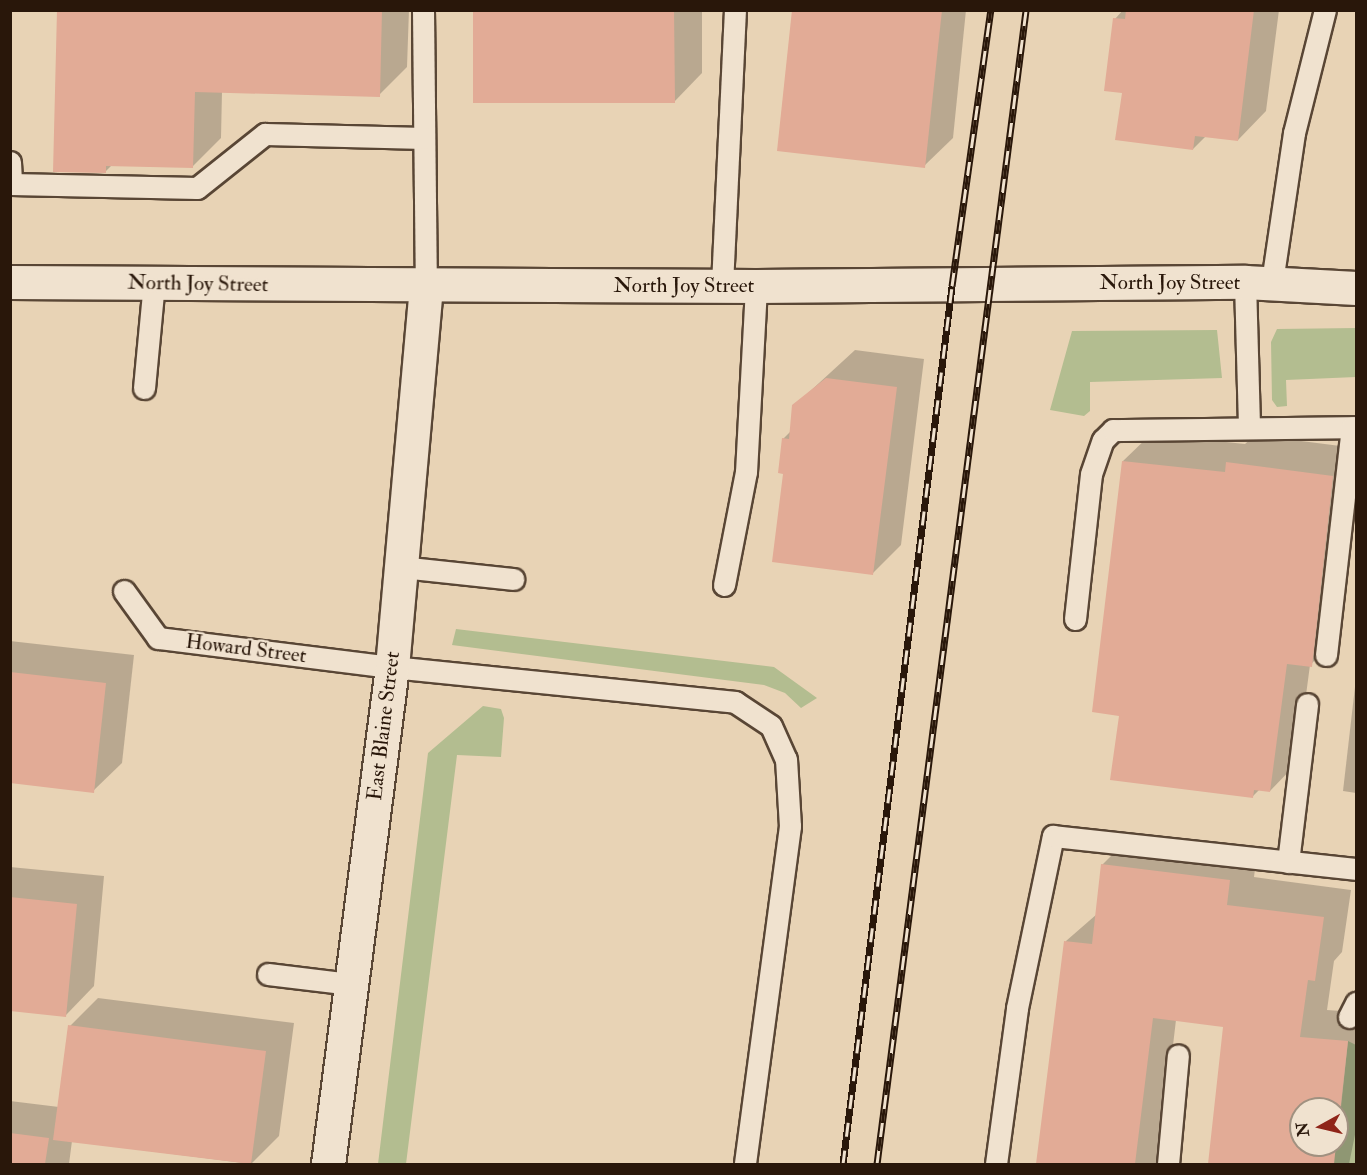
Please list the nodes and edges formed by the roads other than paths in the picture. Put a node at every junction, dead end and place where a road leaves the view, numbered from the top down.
1 (423, 10) edge
2 (735, 10) edge
3 (1325, 10) edge
4 (424, 138) junction
5 (10, 162) edge
6 (10, 282) edge
7 (1259, 282) junction
8 (154, 283) junction
9 (722, 285) junction
10 (426, 286) junction
11 (756, 286) junction
12 (1356, 288) edge
13 (144, 388) dead end
14 (1249, 427) junction
15 (1354, 427) edge
16 (401, 567) junction
17 (513, 579) dead end
18 (724, 585) dead end
19 (124, 591) dead end
20 (1075, 619) dead end
21 (1326, 655) dead end
22 (392, 667) junction
23 (1307, 704) dead end
24 (1288, 862) junction
25 (1356, 869) edge
26 (268, 974) dead end
27 (351, 984) junction
28 (1178, 1055) dead end
29 (328, 1164) edge
30 (745, 1164) edge
31 (996, 1164) edge
32 (1168, 1164) edge

1 - 4 lane
2 - 9 lane
3 - 7 lane
4 - 5 lane
4 - 10 lane
6 - 8 street, North Joy Street
7 - 11 street, North Joy Street
7 - 12 street, North Joy Street
7 - 14 lane
8 - 10 street, North Joy Street
8 - 13 lane
9 - 10 street, North Joy Street
9 - 11 street, North Joy Street
10 - 16 street, East Blaine Street
11 - 18 lane
14 - 15 lane
14 - 20 lane
15 - 21 lane
16 - 17 lane
16 - 22 street, East Blaine Street
19 - 22 lane, Howard Street
22 - 27 street, East Blaine Street
22 - 30 lane, Howard Street
23 - 24 lane
24 - 25 lane
24 - 31 lane
26 - 27 lane
27 - 29 street, East Blaine Street
28 - 32 lane

